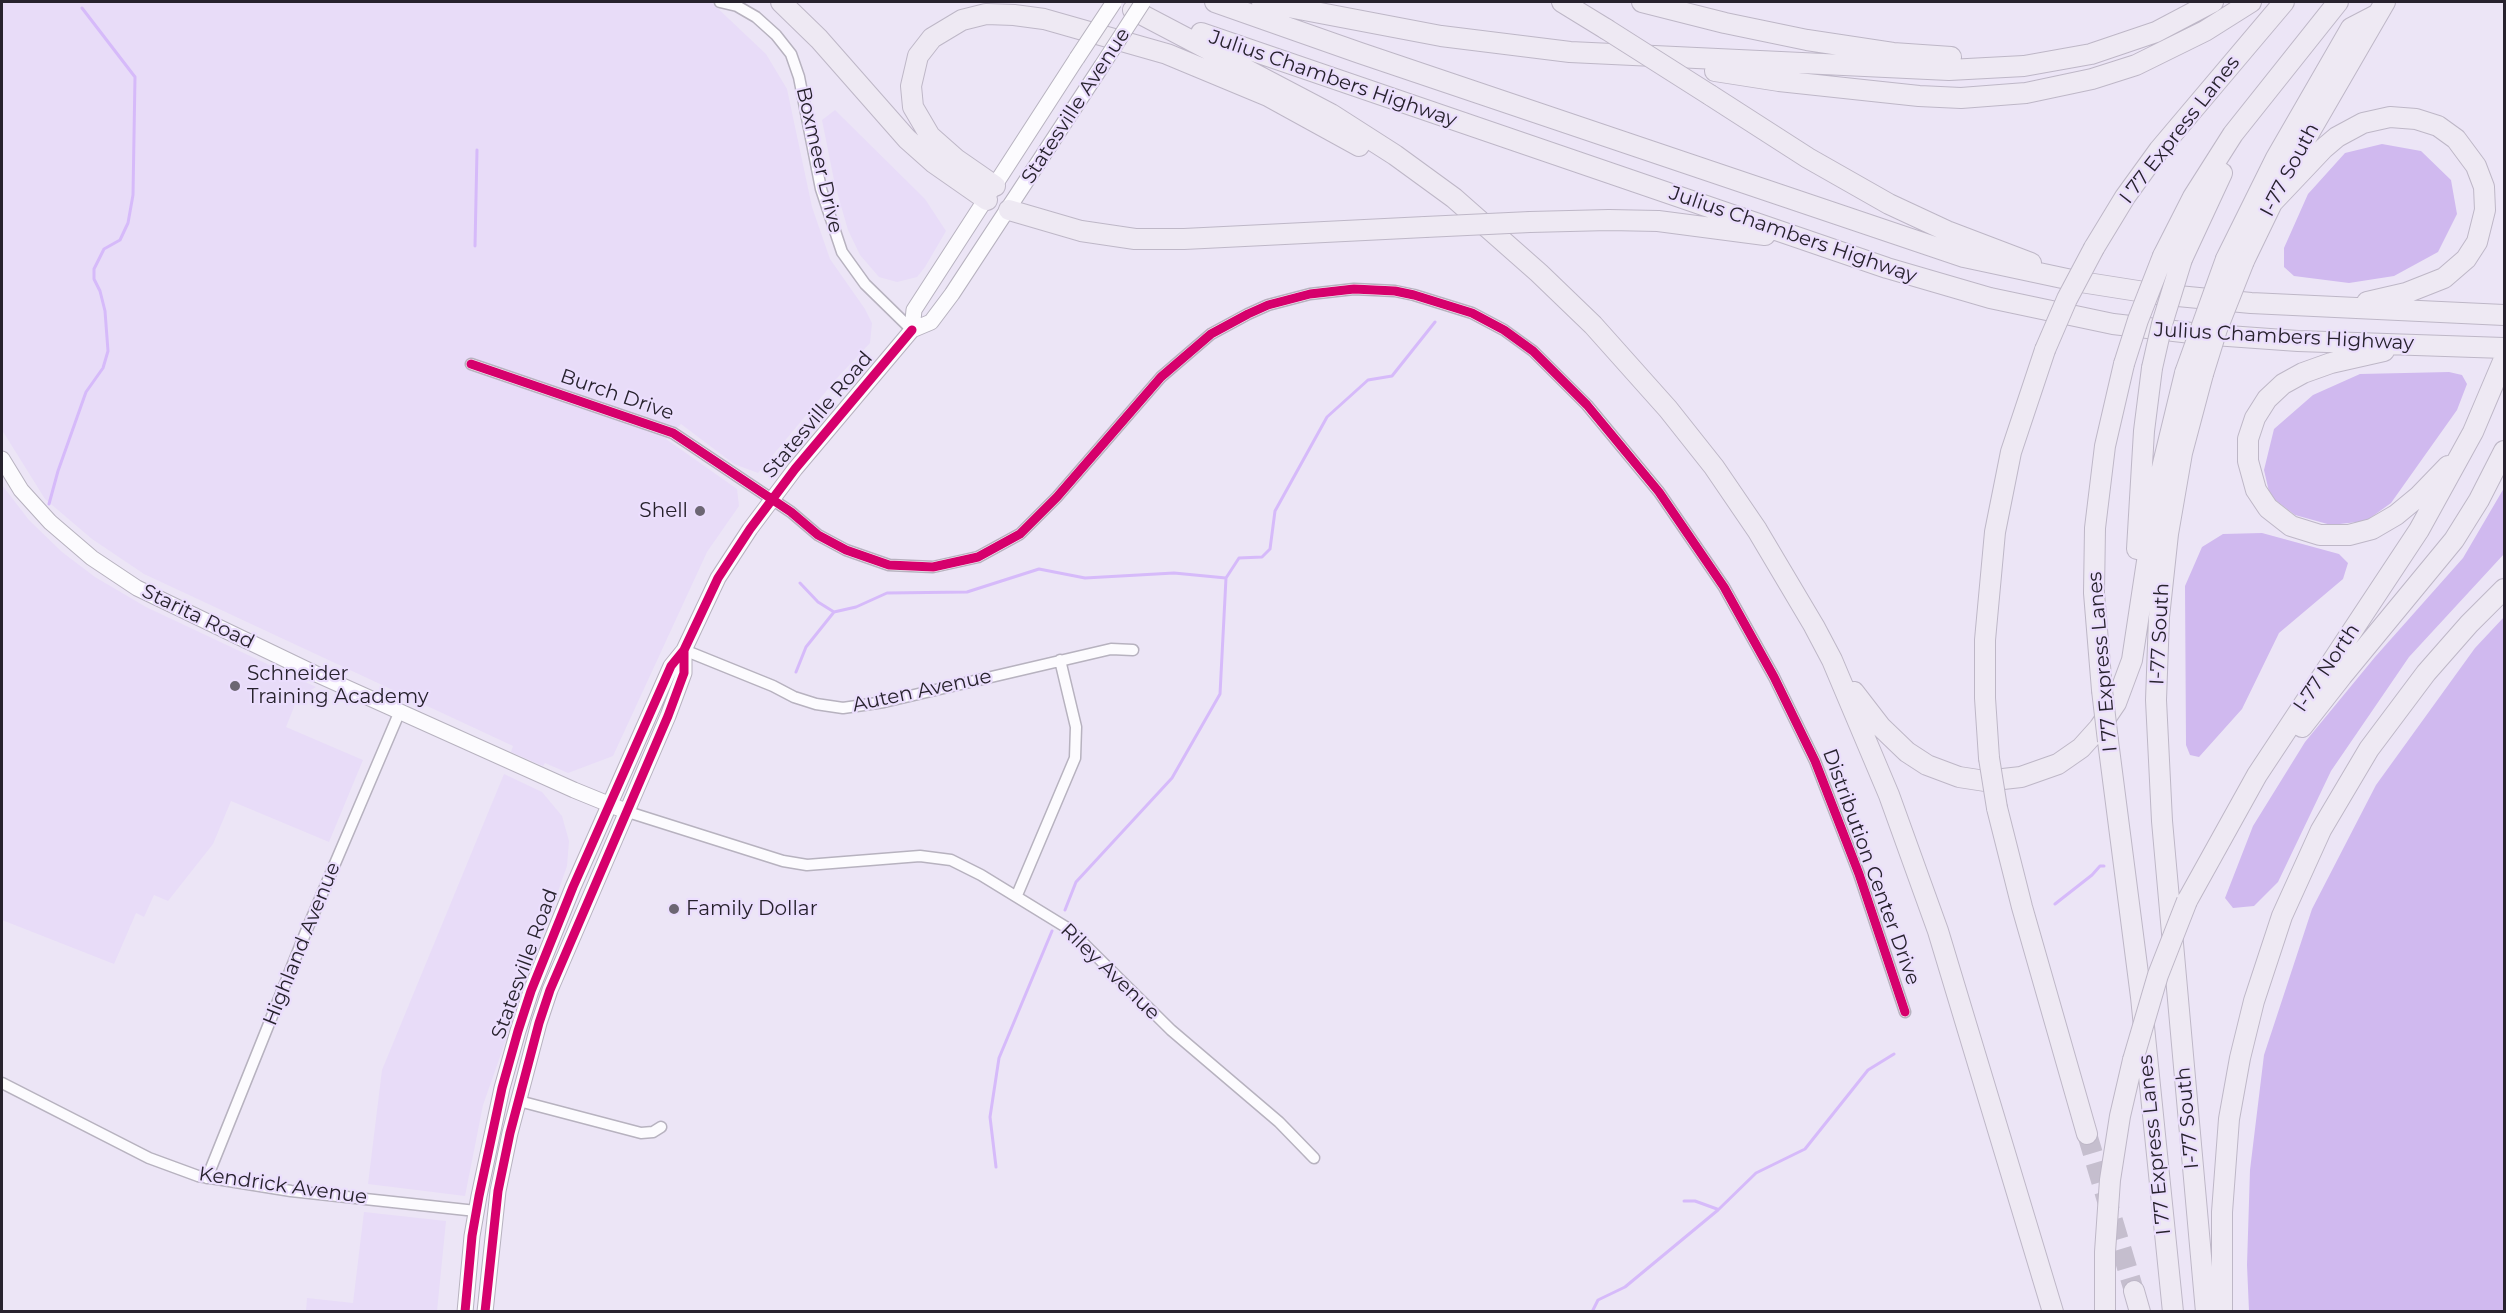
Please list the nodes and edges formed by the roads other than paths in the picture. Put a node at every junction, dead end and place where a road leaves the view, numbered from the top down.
1 (720, 2) edge
2 (781, 2) edge
3 (1107, 2) edge
4 (1114, 2) edge
5 (1215, 2) edge
6 (1262, 2) edge
7 (1562, 2) edge
8 (1642, 2) edge
9 (2213, 2) edge
10 (2251, 2) edge
11 (2284, 2) edge
12 (2338, 2) edge
13 (1138, 6) edge
14 (2381, 8) edge
15 (2091, 54) junction
16 (1637, 57) junction
17 (991, 193) junction
18 (2270, 205) junction
19 (1009, 210) junction
20 (1812, 242) junction
21 (1511, 248) junction
22 (2173, 257) junction
23 (2235, 260) junction
24 (2081, 282) junction
25 (2348, 307) junction
26 (2505, 315) edge
27 (912, 330) junction
28 (2412, 345) junction
29 (2505, 348) edge
30 (2505, 359) edge
31 (471, 364) dead end
32 (2194, 373) junction
33 (2464, 449) junction
34 (2505, 451) edge
35 (2, 459) edge
36 (771, 499) junction
37 (2505, 589) edge
38 (2136, 642) junction
39 (684, 650) junction
40 (1132, 650) dead end
41 (1060, 660) junction
42 (1832, 660) junction
43 (400, 711) junction
44 (610, 805) junction
45 (628, 812) junction
46 (1017, 895) junction
47 (2190, 895) junction
48 (1905, 1012) dead end
49 (2, 1083) edge
50 (519, 1101) junction
51 (661, 1127) dead end
52 (2087, 1134) tunnel mouth
53 (1314, 1158) dead end
54 (207, 1178) junction
55 (476, 1211) junction
56 (2134, 1291) tunnel mouth
57 (465, 1311) edge
58 (485, 1311) edge
59 (2053, 1311) edge
60 (2105, 1311) edge
61 (2140, 1311) edge
62 (2173, 1311) edge
63 (2206, 1311) edge
64 (2222, 1311) edge

1 - 27 street, Boxmeer Drive
2 - 17 highway
3 - 13 highway, Julius Chambers Highway
4 - 17 main road, Statesville Road, bridge
5 - 24 highway, Julius Chambers Highway
6 - 16 highway
7 - 24 highway, bridge
8 - 15 highway
9 - 15 highway
10 - 16 highway
11 - 52 highway, I 77 Express Lanes, bridge
12 - 22 highway, I 77 Express Lanes
13 - 19 main road, Statesville Avenue, bridge
13 - 20 highway, Julius Chambers Highway
13 - 21 highway
14 - 18 highway, I-77 South
14 - 23 highway
15 - 16 highway
17 - 19 main road
17 - 21 highway
17 - 27 main road, Statesville Road
18 - 23 highway, I-77 South
18 - 25 highway
19 - 20 highway, bridge
19 - 27 main road, Statesville Road
20 - 28 highway, Julius Chambers Highway
21 - 42 highway
22 - 38 highway, bridge
22 - 62 highway, I 77 Express Lanes, bridge
23 - 32 highway, bridge
24 - 25 highway, Julius Chambers Highway
25 - 26 highway, Julius Chambers Highway
27 - 36 main road, Statesville Road
28 - 29 highway, Julius Chambers Highway
28 - 33 highway
30 - 33 highway, I-77 North
31 - 36 street, Burch Drive
32 - 38 highway
32 - 63 highway, I-77 South
33 - 47 highway, I-77 North
34 - 47 highway
35 - 43 main road, Starita Road
36 - 39 main road, Statesville Road
36 - 48 street, Distribution Center Drive
37 - 64 highway
38 - 42 highway
39 - 41 street, Auten Avenue
39 - 44 main road, Statesville Road
39 - 45 main road, Statesville Road
40 - 41 street, Auten Avenue
41 - 46 street
42 - 59 highway
43 - 44 main road, Starita Road
43 - 54 street, Highland Avenue
44 - 45 main road, Starita Road
44 - 55 main road, Statesville Road
45 - 46 street, Riley Avenue
45 - 50 main road, Statesville Road
46 - 53 street, Riley Avenue
47 - 60 highway, I-77 North, bridge
49 - 54 street, Kendrick Avenue
50 - 51 street
50 - 58 main road, Statesville Road
54 - 55 street, Kendrick Avenue
55 - 57 main road, Statesville Road
56 - 61 highway

